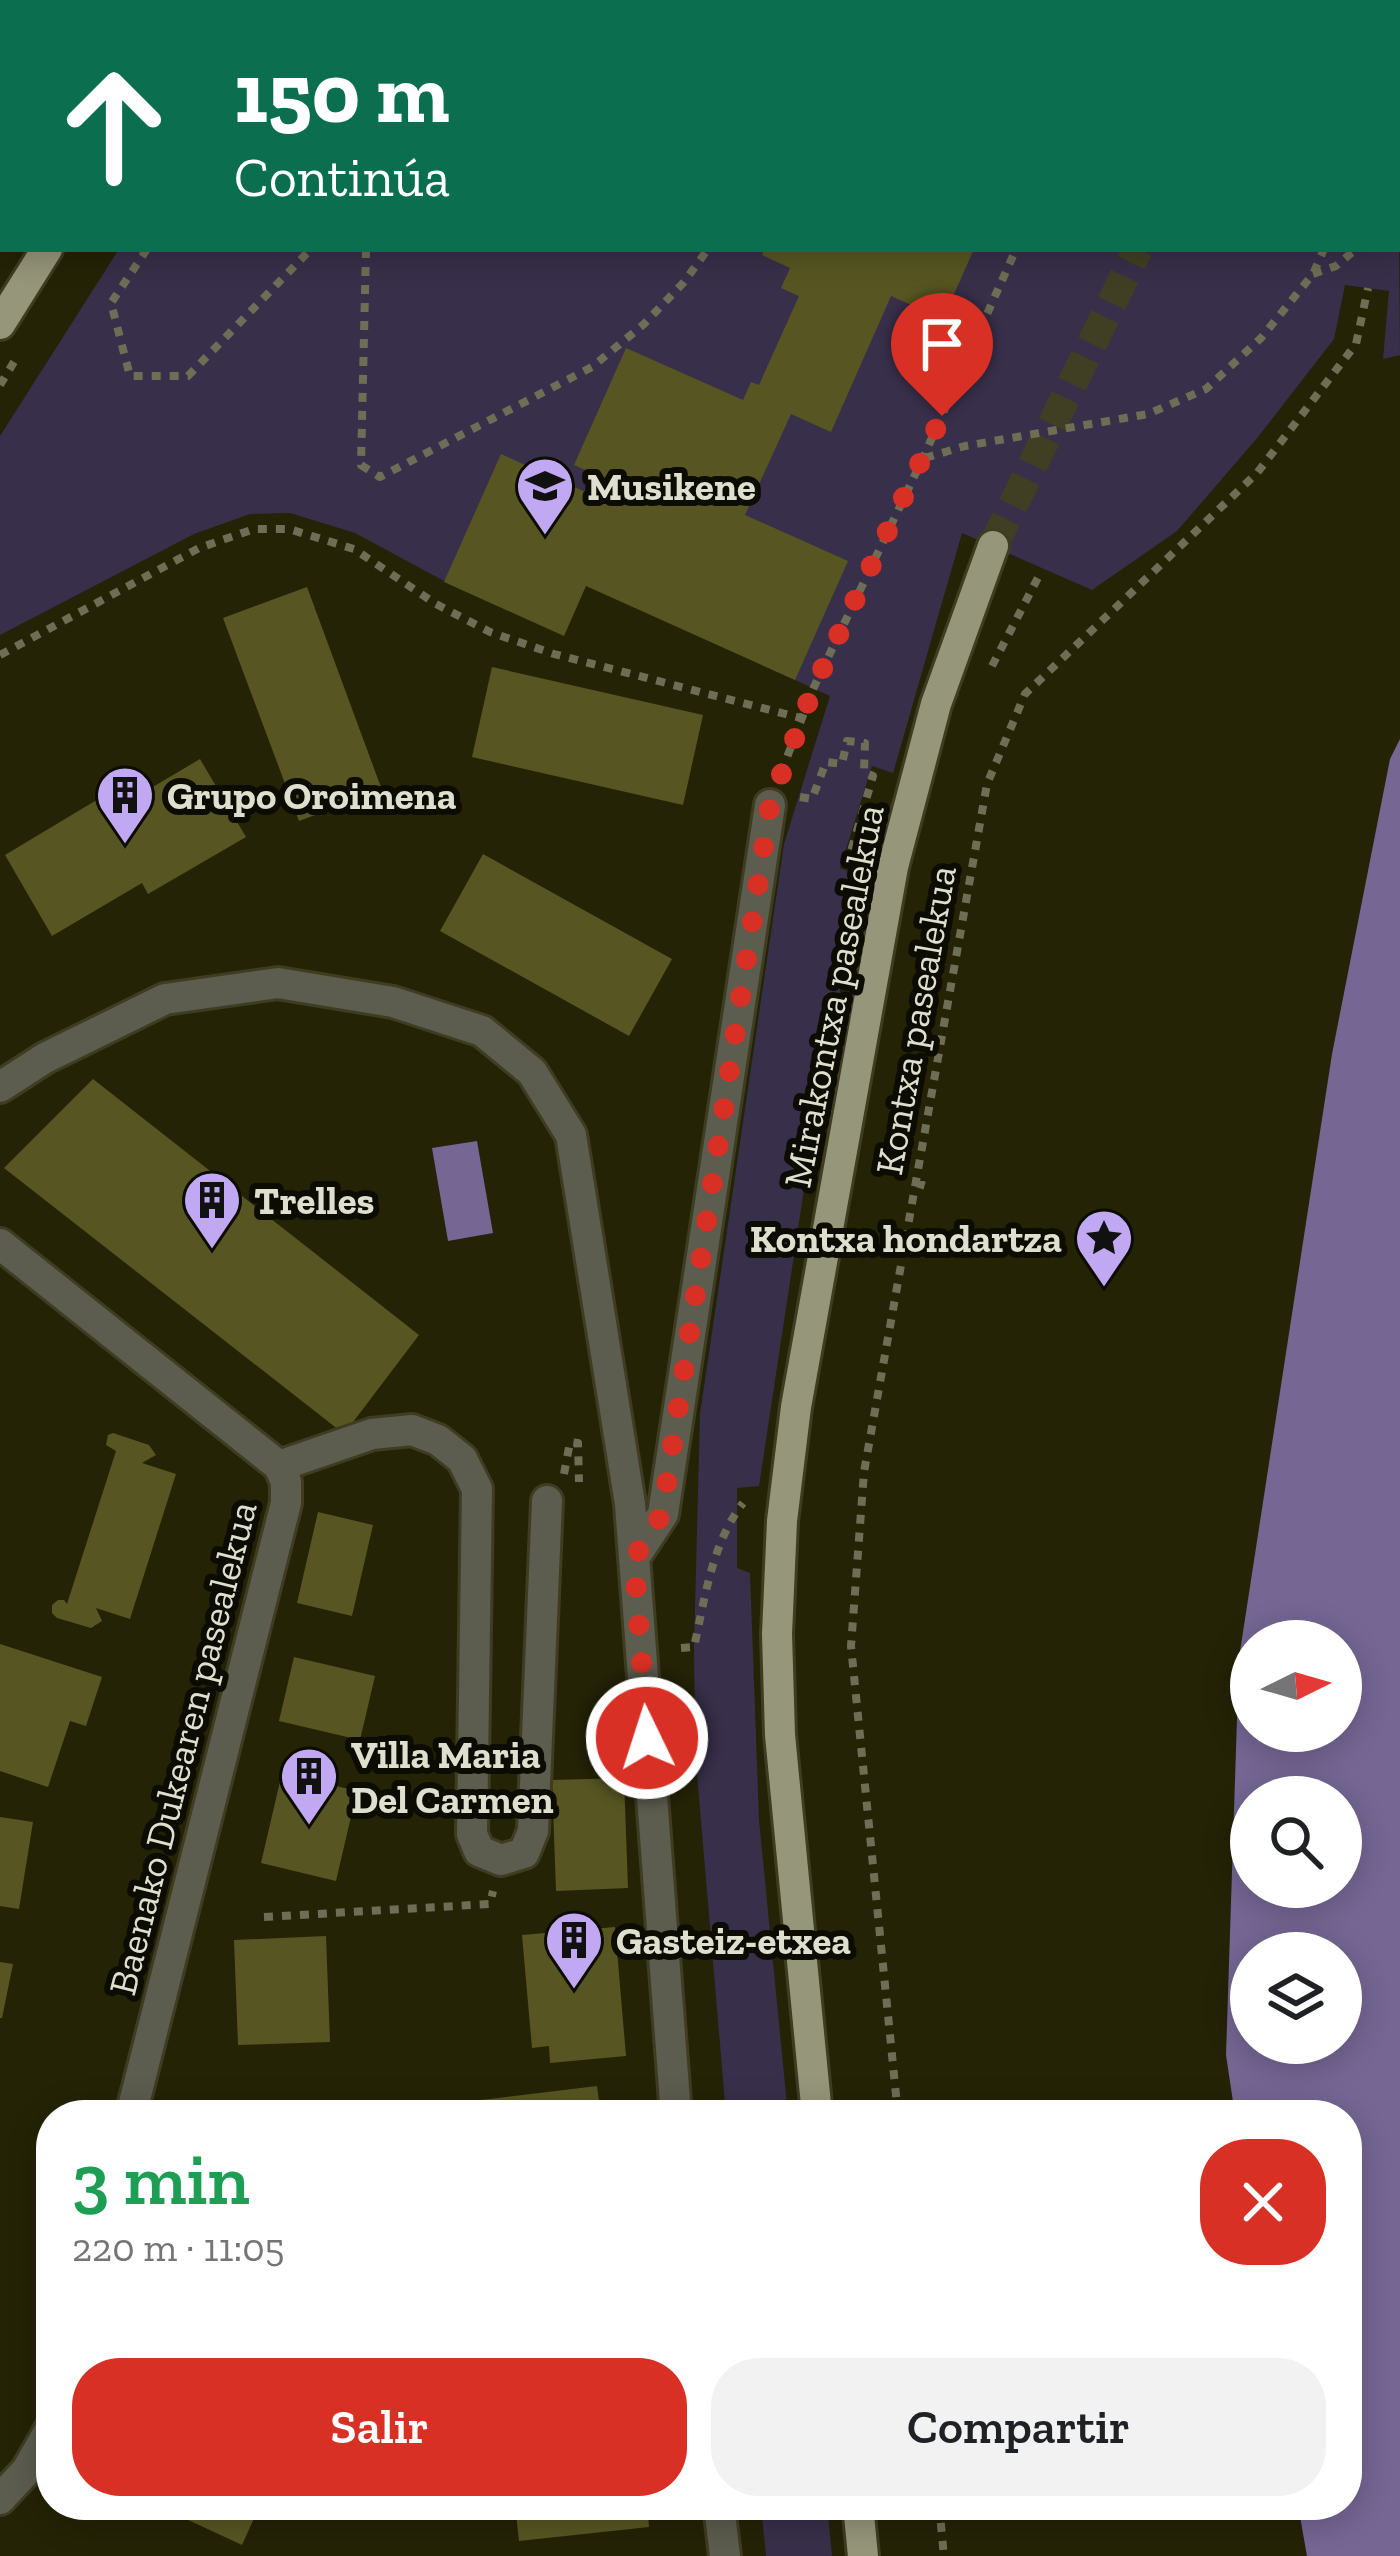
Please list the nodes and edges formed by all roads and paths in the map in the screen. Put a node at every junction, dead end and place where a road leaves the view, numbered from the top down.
1 (45, 252) edge
2 (145, 252) edge
3 (307, 252) edge
4 (366, 252) edge
5 (706, 252) edge
6 (1015, 252) edge
7 (1323, 252) edge
8 (1352, 252) edge
9 (1313, 274) junction
10 (1369, 288) dead end
11 (0, 324) edge
12 (923, 458) junction
13 (993, 546) tunnel mouth
14 (1041, 572) dead end
15 (0, 655) edge
16 (986, 676) dead end
17 (801, 718) junction
18 (812, 799) dead end
19 (770, 805) joint
20 (849, 858) dead end
21 (0, 1087) edge
22 (916, 1183) junction
23 (928, 1187) dead end
24 (0, 1244) edge
25 (279, 1466) junction
26 (547, 1501) dead end
27 (743, 1503) dead end
28 (634, 1558) junction
29 (681, 1648) dead end
30 (501, 1860) junction
31 (264, 1917) dead end
32 (134, 2100) edge
33 (675, 2100) edge
34 (816, 2100) edge
35 (896, 2100) edge
36 (36, 2454) edge
37 (0, 2499) edge
38 (720, 2520) edge
39 (859, 2520) edge
40 (940, 2520) edge
41 (724, 2556) edge
42 (863, 2556) edge
43 (944, 2556) edge

1 - 11 main road
2 - 3 path
4 - 5 path
6 - 12 path
7 - 9 path
8 - 9 path
9 - 12 path
10 - 22 path, Kontxa pasealekua
12 - 17 path
13 - 34 main road, Mirakontxa pasealekua
14 - 16 path
15 - 17 path
17 - 19 path
18 - 20 path
19 - 28 street
21 - 28 street
22 - 23 path
22 - 35 path, Kontxa pasealekua
24 - 25 street, Baenako Dukearen pasealekua
25 - 30 street
25 - 32 street, Baenako Dukearen pasealekua
26 - 30 street
27 - 29 path
28 - 33 street
30 - 31 path
36 - 37 street
38 - 41 street
39 - 42 main road
40 - 43 path

